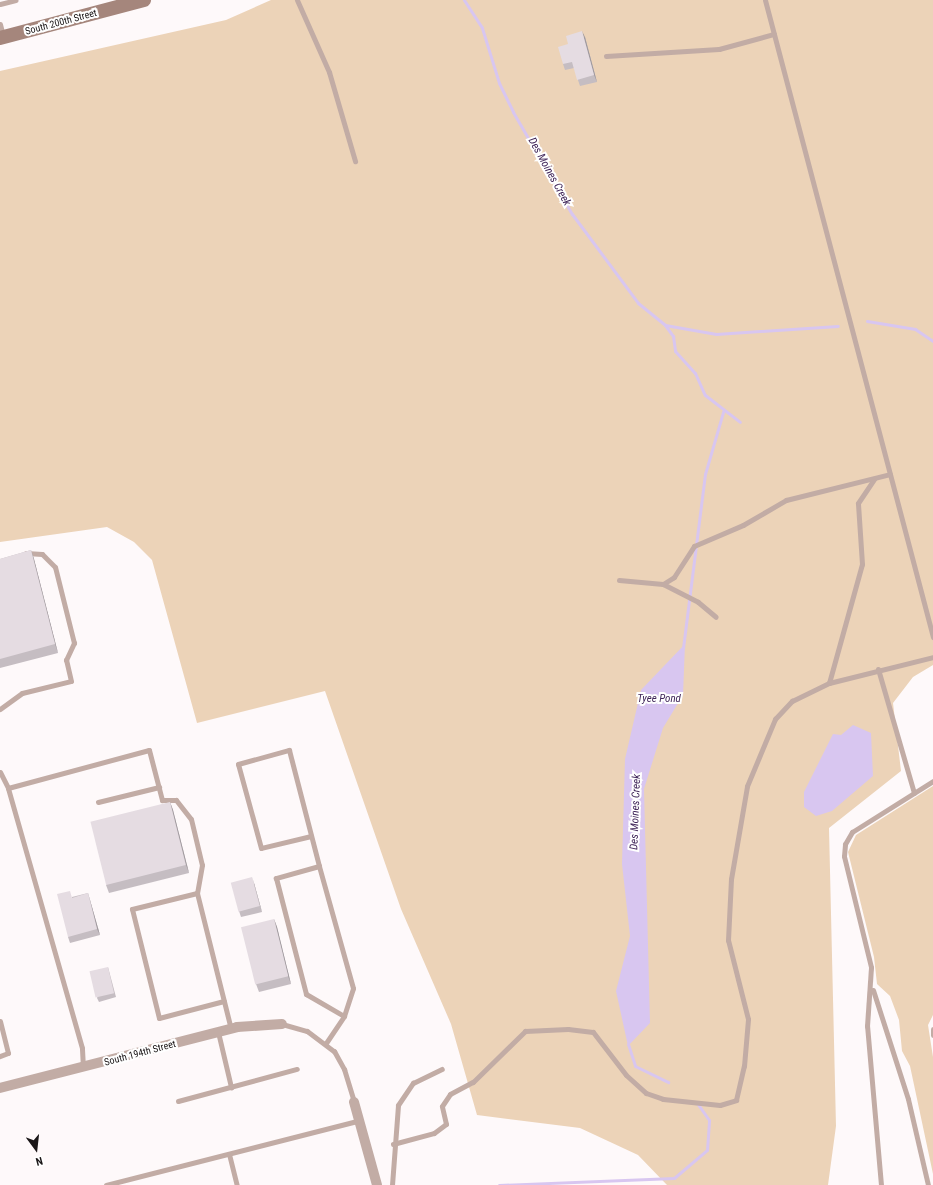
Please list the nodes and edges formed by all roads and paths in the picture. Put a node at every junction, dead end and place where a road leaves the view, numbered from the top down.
1 (16, 0) edge
2 (144, 0) edge
3 (297, 0) edge
4 (765, 0) edge
5 (121, 3) edge
6 (0, 4) edge
7 (1, 33) edge
8 (774, 34) junction
9 (606, 56) dead end
10 (355, 161) dead end
11 (890, 474) junction
12 (874, 478) junction
13 (20, 554) edge
14 (618, 580) dead end
15 (663, 584) junction
16 (716, 617) dead end
17 (933, 637) edge
18 (933, 657) edge
19 (878, 669) junction
20 (830, 683) junction
21 (0, 709) edge
22 (0, 772) edge
23 (933, 781) edge
24 (159, 787) junction
25 (8, 788) junction
26 (914, 793) junction
27 (98, 802) dead end
28 (311, 836) junction
29 (319, 866) junction
30 (197, 893) junction
31 (872, 987) junction
32 (224, 1001) junction
33 (344, 1016) junction
34 (0, 1021) edge
35 (282, 1024) joint
36 (231, 1029) junction
37 (933, 1029) edge
38 (218, 1032) junction
39 (2, 1034) edge
40 (933, 1035) edge
41 (326, 1043) junction
42 (0, 1056) edge
43 (82, 1068) junction
44 (297, 1069) dead end
45 (442, 1069) dead end
46 (231, 1087) junction
47 (0, 1088) edge
48 (178, 1101) dead end
49 (354, 1102) joint
50 (358, 1121) junction
51 (393, 1144) junction
52 (229, 1154) junction
53 (106, 1185) edge
54 (238, 1185) edge
55 (377, 1185) edge
56 (392, 1185) edge
57 (881, 1185) edge
58 (928, 1185) edge

1 - 6 lane
2 - 5 main road, South 200th Street
3 - 10 lane
4 - 8 lane
5 - 7 main road, South 200th Street
8 - 9 lane
8 - 11 lane
11 - 12 lane
11 - 17 lane
12 - 15 lane
12 - 20 lane
13 - 21 lane
14 - 15 lane
15 - 16 lane
18 - 19 lane
19 - 20 lane
19 - 26 lane
20 - 51 lane
22 - 25 lane
23 - 26 lane
24 - 25 lane
24 - 27 lane
24 - 30 lane
25 - 43 lane
26 - 31 lane
28 - 28 lane
28 - 29 lane
29 - 33 lane
29 - 33 lane
30 - 32 lane
30 - 32 lane
31 - 57 lane
31 - 58 lane
32 - 36 lane
33 - 41 lane
34 - 39 lane
35 - 36 street, South 194th Street
35 - 41 lane
36 - 38 street, South 194th Street
37 - 40 lane
38 - 43 street, South 194th Street
38 - 46 lane
39 - 42 lane
41 - 49 lane
43 - 47 street, South 194th Street
44 - 46 lane
45 - 51 lane
46 - 48 lane
49 - 50 street
50 - 52 lane
50 - 55 street
51 - 56 lane
52 - 53 lane
52 - 54 lane

